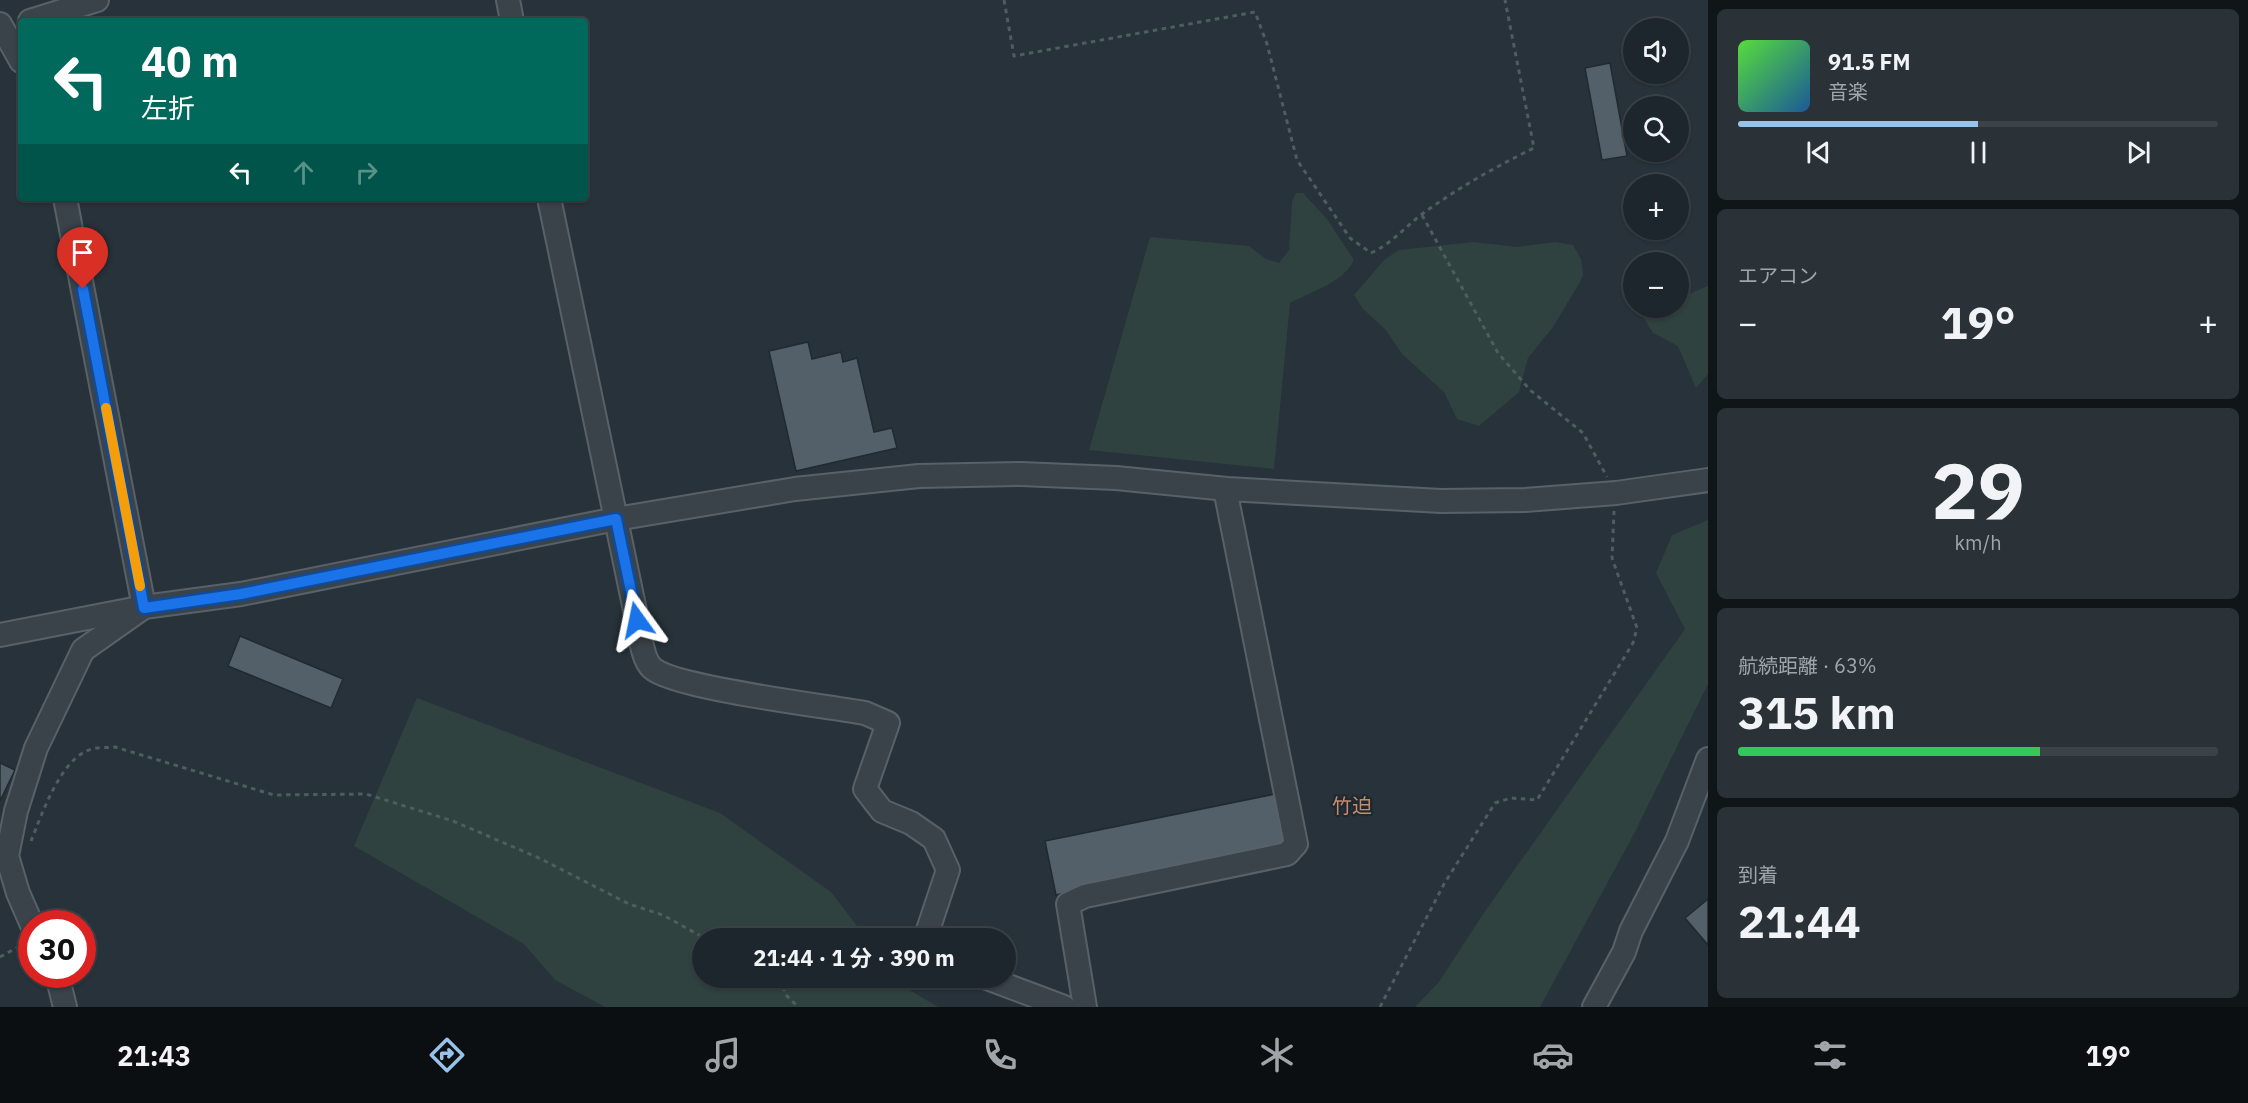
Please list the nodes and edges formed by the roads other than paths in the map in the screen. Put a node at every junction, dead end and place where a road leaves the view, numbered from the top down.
1 (97, 0) edge
2 (507, 0) edge
3 (40, 18) edge
4 (511, 18) edge
5 (10, 28) edge
6 (18, 52) edge
7 (66, 201) edge
8 (550, 201) edge
9 (1708, 480) edge
10 (1225, 489) junction
11 (616, 519) junction
12 (144, 608) junction
13 (0, 634) edge
14 (1708, 759) edge
15 (25, 910) edge
16 (929, 928) edge
17 (60, 988) edge
18 (1014, 988) edge
19 (65, 1007) edge
20 (1064, 1007) edge
21 (1085, 1007) edge
22 (1594, 1007) edge

1 - 3 street
2 - 4 street
5 - 6 street
7 - 12 street
8 - 11 street
9 - 10 street
10 - 11 street
10 - 21 street
11 - 12 street
11 - 16 street
12 - 13 street
12 - 15 street
14 - 22 street
17 - 19 street
18 - 20 street

